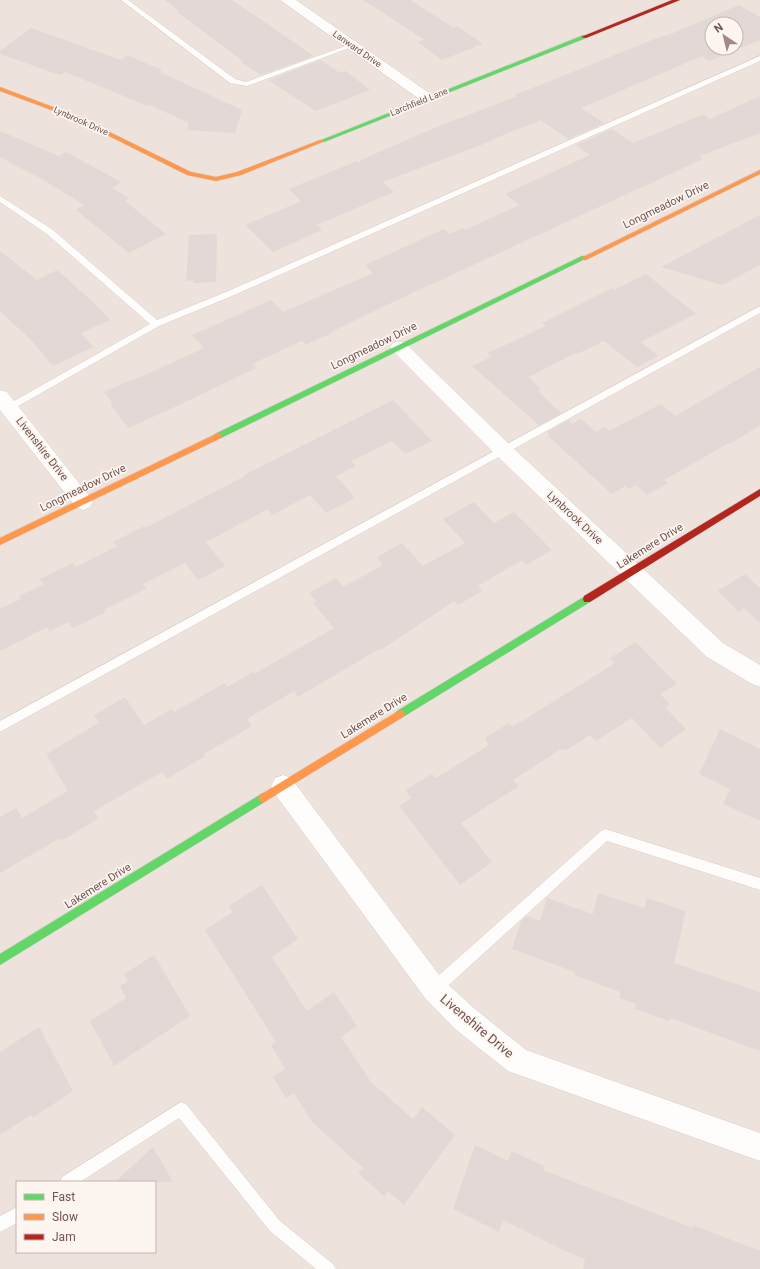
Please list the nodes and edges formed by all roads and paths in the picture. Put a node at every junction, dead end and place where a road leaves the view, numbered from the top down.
1 (124, 0) edge
2 (286, 0) edge
3 (677, 0) edge
4 (353, 45) junction
5 (760, 58) edge
6 (0, 89) edge
7 (427, 98) junction
8 (160, 160) joint
9 (760, 172) edge
10 (0, 198) edge
11 (760, 309) edge
12 (156, 324) junction
13 (399, 348) junction
14 (5, 402) edge
15 (503, 450) junction
16 (760, 492) edge
17 (83, 502) junction
18 (0, 542) edge
19 (631, 571) junction
20 (760, 677) edge
21 (0, 727) edge
22 (283, 786) junction
23 (760, 884) edge
24 (0, 960) edge
25 (434, 989) junction
26 (760, 1147) edge
27 (69, 1181) edge
28 (16, 1215) edge
29 (0, 1226) edge
30 (328, 1269) edge

1 - 4 lane
2 - 4 street, Lanward Drive
3 - 7 street, Larchfield Lane
4 - 7 street, Lanward Drive
5 - 12 lane
6 - 8 street, Lynbrook Drive
7 - 8 street, Larchfield Lane
9 - 13 street, Longmeadow Drive
10 - 12 lane
11 - 15 lane
12 - 14 lane
13 - 15 street, Lynbrook Drive
13 - 17 street, Longmeadow Drive
14 - 17 street, Livenshire Drive
15 - 19 street, Lynbrook Drive
15 - 21 lane
16 - 19 street, Lakemere Drive
17 - 18 street, Longmeadow Drive
19 - 20 street, Lynbrook Drive
19 - 22 street, Lakemere Drive
22 - 24 street, Lakemere Drive
22 - 25 street, Livenshire Drive
23 - 25 lane
25 - 26 street, Livenshire Drive
27 - 30 lane
28 - 29 lane

